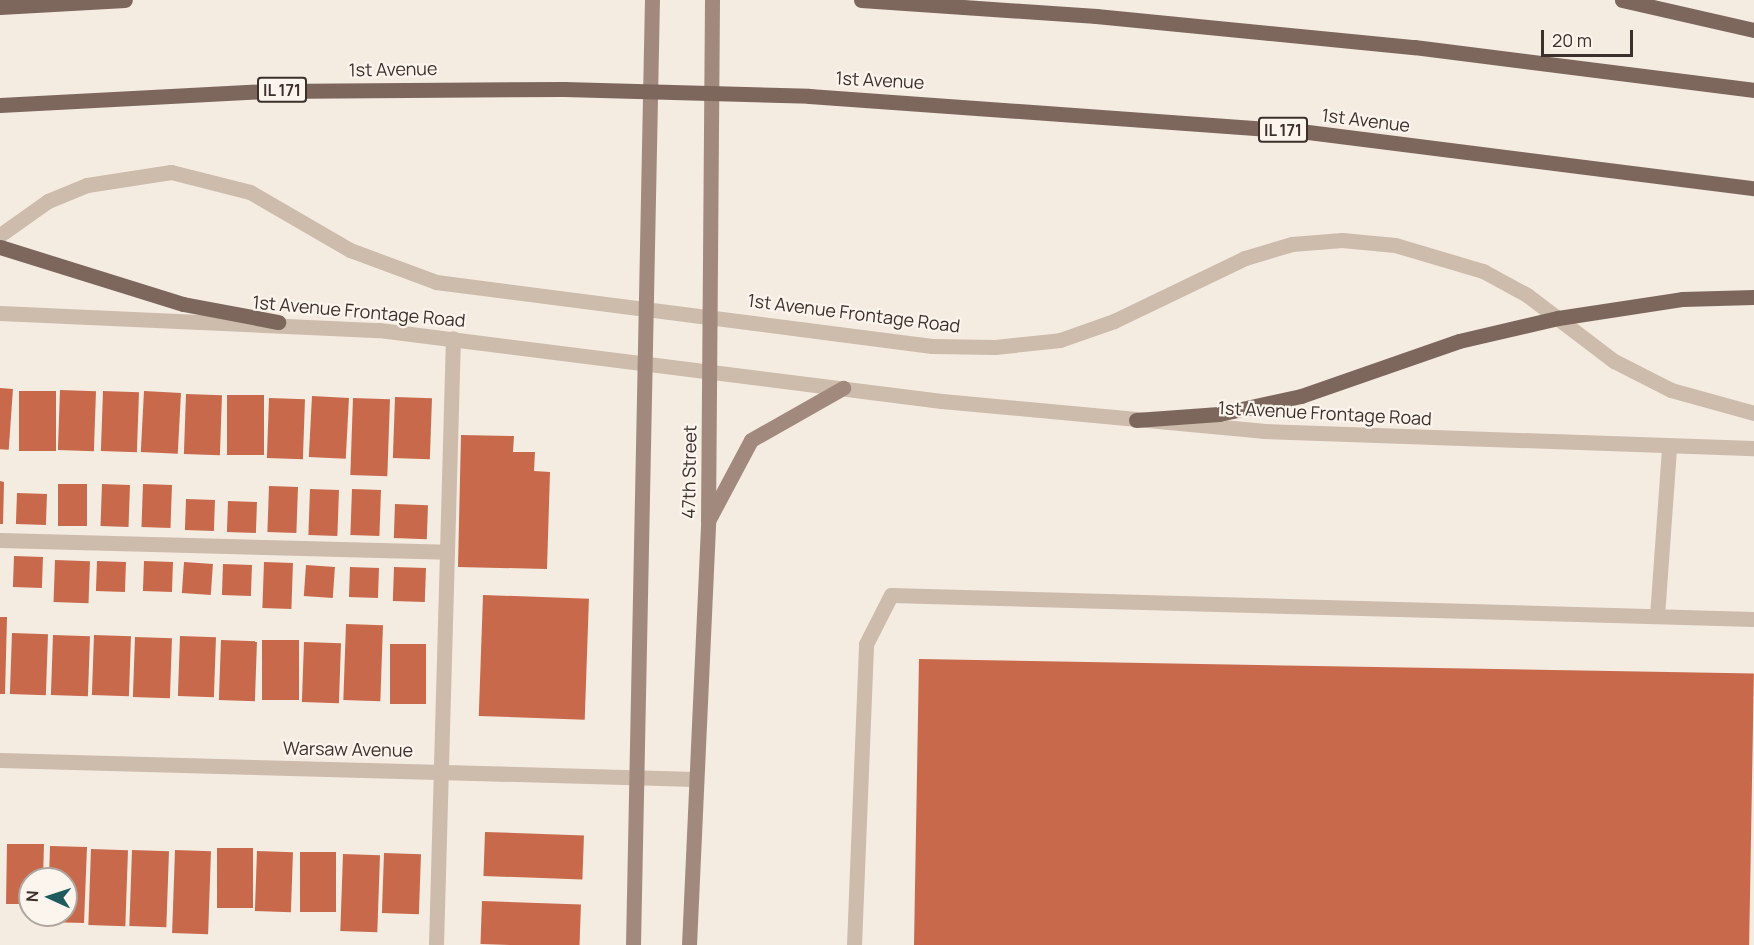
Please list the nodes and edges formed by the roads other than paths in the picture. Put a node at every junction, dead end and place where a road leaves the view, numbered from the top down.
1 (125, 0) edge
2 (652, 0) edge
3 (712, 0) edge
4 (861, 0) edge
5 (1622, 0) edge
6 (0, 7) edge
7 (1754, 30) edge
8 (1754, 90) edge
9 (0, 105) edge
10 (1754, 189) edge
11 (0, 235) edge
12 (0, 247) edge
13 (1754, 297) edge
14 (649, 307) junction
15 (0, 313) edge
16 (712, 316) junction
17 (1558, 318) junction
18 (278, 322) junction
19 (453, 338) junction
20 (645, 364) junction
21 (710, 371) junction
22 (843, 388) junction
23 (1754, 413) edge
24 (1136, 420) junction
25 (1669, 448) junction
26 (1754, 448) edge
27 (708, 521) junction
28 (0, 540) edge
29 (447, 552) junction
30 (1657, 616) junction
31 (1754, 619) edge
32 (0, 760) edge
33 (441, 770) junction
34 (636, 776) junction
35 (696, 779) junction
36 (436, 945) edge
37 (633, 945) edge
38 (689, 945) edge
39 (854, 945) edge

1 - 6 main road
2 - 14 main road
3 - 16 main road, 47th Street
4 - 8 main road
5 - 7 main road
9 - 10 main road, 1st Avenue / IL 171, bridge
11 - 14 street, 1st Avenue Frontage Road
12 - 18 main road
13 - 17 main road
14 - 16 street, 1st Avenue Frontage Road
14 - 20 main road
15 - 18 street, 1st Avenue Frontage Road
16 - 17 street, 1st Avenue Frontage Road
16 - 21 main road, 47th Street
17 - 23 street, 1st Avenue Frontage Road
17 - 24 main road
18 - 19 street, 1st Avenue Frontage Road
19 - 20 street, 1st Avenue Frontage Road
19 - 29 street
20 - 21 street, 1st Avenue Frontage Road
20 - 34 main road
21 - 22 street, 1st Avenue Frontage Road
21 - 27 main road, 47th Street
22 - 24 street, 1st Avenue Frontage Road
22 - 27 main road
24 - 25 street, 1st Avenue Frontage Road
25 - 26 street, 1st Avenue Frontage Road
25 - 30 street
27 - 35 main road, 47th Street
28 - 29 street
29 - 33 street
30 - 31 street
30 - 39 street
32 - 33 street, Warsaw Avenue
33 - 34 street, Warsaw Avenue
33 - 36 street
34 - 35 street, Warsaw Avenue
34 - 37 main road
35 - 38 main road, 47th Street

